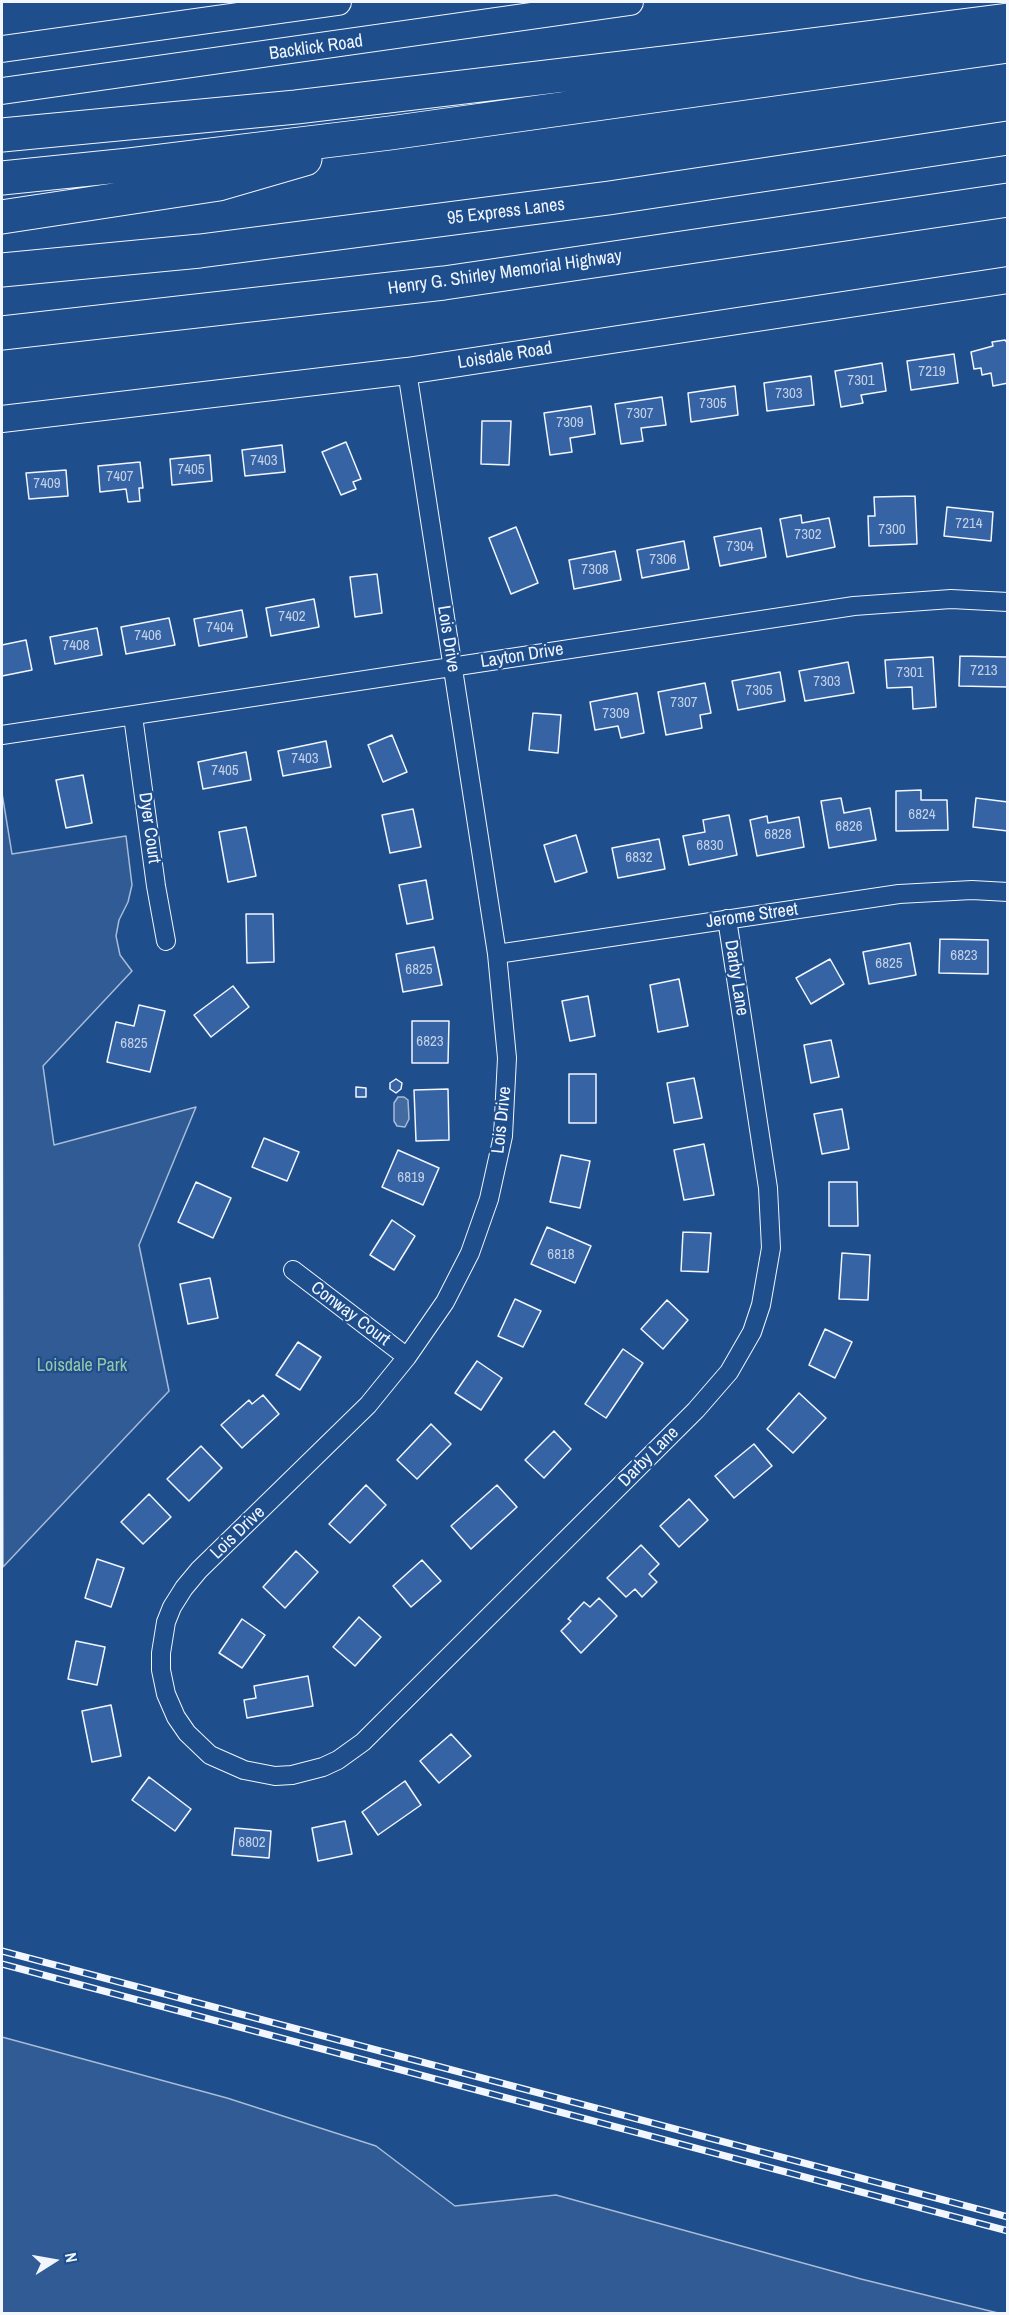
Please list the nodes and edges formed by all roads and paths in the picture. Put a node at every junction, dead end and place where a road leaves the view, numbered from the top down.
1 (338, 2) edge
2 (630, 2) edge
3 (1008, 20) edge
4 (1008, 46) edge
5 (2, 49) edge
6 (2, 91) edge
7 (390, 133) junction
8 (2, 135) edge
9 (1008, 138) edge
10 (2, 178) edge
11 (1008, 200) edge
12 (2, 218) edge
13 (2, 270) edge
14 (1008, 280) edge
15 (2, 333) edge
16 (407, 371) junction
17 (2, 418) edge
18 (1008, 602) edge
19 (453, 667) junction
20 (133, 716) junction
21 (2, 735) edge
22 (1008, 892) edge
23 (727, 919) junction
24 (166, 941) dead end
25 (497, 954) junction
26 (293, 1270) dead end
27 (407, 1357) junction
28 (200, 1747) joint

1 - 5 main road
2 - 6 main road, Backlick Road
3 - 8 highway
4 - 7 highway
7 - 10 highway
7 - 12 highway
9 - 13 highway, 95 Express Lanes
11 - 15 highway, Henry G. Shirley Memorial Highway
14 - 16 main road, Loisdale Road
16 - 17 main road, Loisdale Road
16 - 19 street, Lois Drive
18 - 19 street, Layton Drive
19 - 20 street, Layton Drive
19 - 25 street, Lois Drive
20 - 21 street, Layton Drive
20 - 24 street, Dyer Court
22 - 23 street, Jerome Street
23 - 25 street, Jerome Street
23 - 28 street, Darby Lane
25 - 27 street, Lois Drive
26 - 27 street, Conway Court
27 - 28 street, Lois Drive

